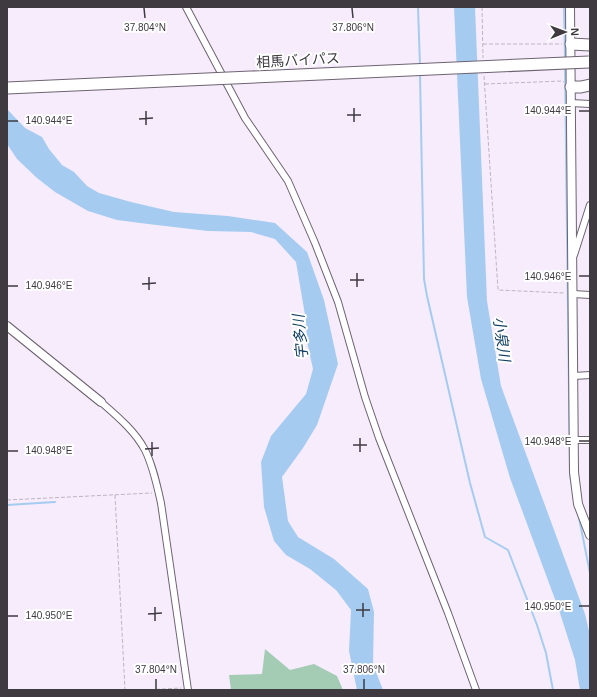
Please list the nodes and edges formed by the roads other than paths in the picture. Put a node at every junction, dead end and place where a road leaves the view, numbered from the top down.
1 (186, 7) edge
2 (570, 7) edge
3 (571, 44) junction
4 (590, 45) edge
5 (590, 62) edge
6 (590, 84) edge
7 (571, 87) junction
8 (7, 88) edge
9 (571, 103) junction
10 (590, 104) edge
11 (590, 205) edge
12 (573, 258) junction
13 (573, 294) junction
14 (590, 295) edge
15 (7, 326) edge
16 (590, 375) edge
17 (574, 376) junction
18 (101, 402) joint
19 (574, 440) junction
20 (590, 440) edge
21 (590, 535) edge
22 (188, 689) edge
23 (476, 690) edge

1 - 23 street
2 - 3 street
3 - 4 highway
3 - 7 street
5 - 8 highway, 相馬バイパス, bridge
6 - 7 highway
7 - 9 street
9 - 10 street
9 - 12 street
11 - 12 street
12 - 13 street
13 - 14 street
13 - 17 street
15 - 18 street
16 - 17 street
17 - 19 street
18 - 22 street
19 - 20 street
19 - 21 street

